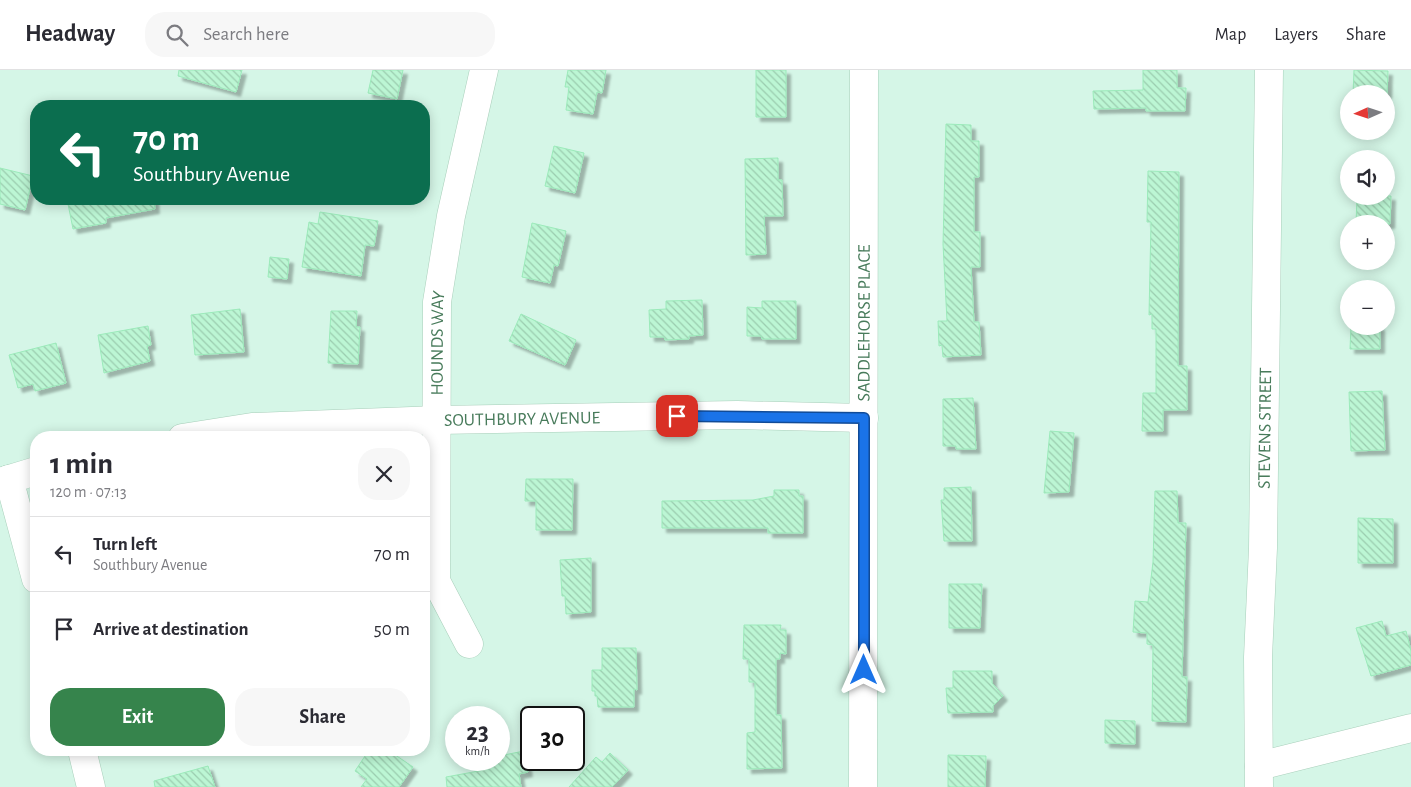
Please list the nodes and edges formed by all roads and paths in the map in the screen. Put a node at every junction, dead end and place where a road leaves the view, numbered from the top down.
1 (484, 70) edge
2 (864, 70) edge
3 (1269, 70) edge
4 (864, 418) junction
5 (438, 420) junction
6 (227, 431) edge
7 (30, 473) edge
8 (4, 481) edge
9 (30, 561) edge
10 (469, 644) dead end
11 (1411, 728) edge
12 (83, 756) edge
13 (1259, 777) edge
14 (91, 787) edge
15 (864, 787) edge

1 - 5 street, HOUNDS WAY
2 - 4 street, SADDLEHORSE PLACE
3 - 13 street, STEVENS STREET
4 - 5 street, SOUTHBURY AVENUE
4 - 15 street, SADDLEHORSE PLACE
5 - 6 street, SOUTHBURY AVENUE
5 - 10 street, HOUNDS WAY
7 - 8 street
8 - 9 street
11 - 13 street
12 - 14 street

